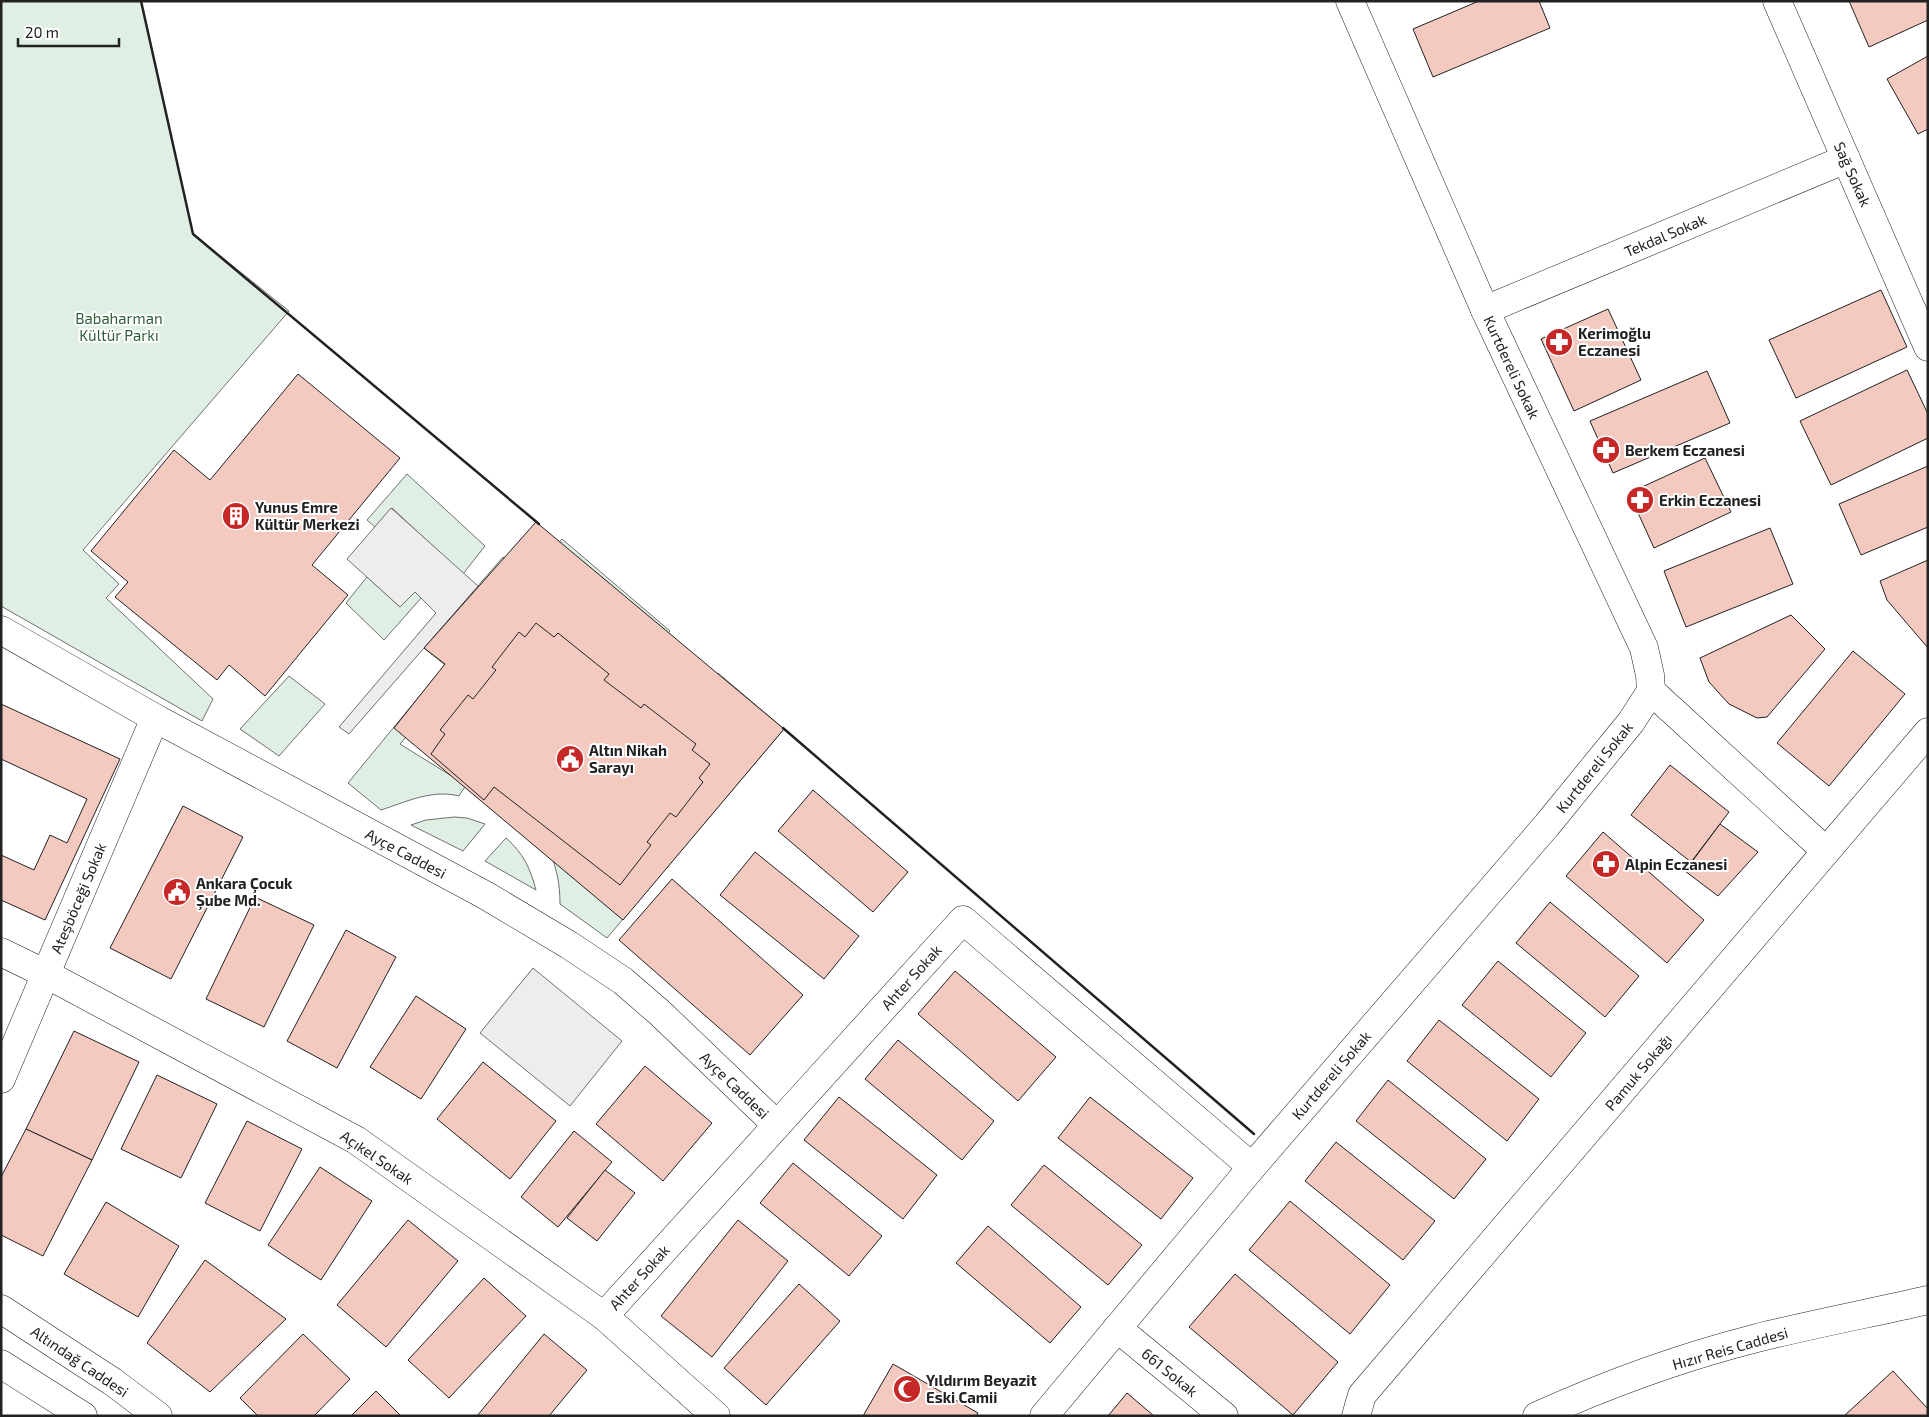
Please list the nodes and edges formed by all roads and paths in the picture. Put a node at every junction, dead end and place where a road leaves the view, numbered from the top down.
1 (1350, 1) edge
2 (1777, 1) edge
3 (1846, 159) junction
4 (1485, 310) junction
5 (1928, 347) edge
6 (1, 630) edge
7 (1651, 691) junction
8 (156, 718) junction
9 (1928, 732) edge
10 (1826, 851) junction
11 (1, 952) edge
12 (46, 974) junction
13 (1, 1079) edge
14 (777, 1124) junction
15 (1252, 1167) junction
16 (1928, 1300) edge
17 (1, 1309) edge
18 (604, 1316) junction
19 (1117, 1328) junction
20 (1, 1364) edge
21 (83, 1416) edge
22 (158, 1416) edge
23 (716, 1416) edge
24 (1044, 1416) edge
25 (1224, 1416) edge
26 (1356, 1416) edge
27 (1537, 1416) edge

1 - 4 street, Kurtdereli Sokak
2 - 3 street, Sağ Sokak
3 - 4 street, Tekdal Sokak
3 - 5 street, Sağ Sokak
4 - 7 street, Kurtdereli Sokak
6 - 8 street, Ayçe Caddesi
7 - 10 street
7 - 15 street, Kurtdereli Sokak
8 - 12 street, Ateşböceği Sokak
8 - 14 street, Ayçe Caddesi
9 - 10 street, Pamuk Sokağı
10 - 26 street, Pamuk Sokağı
11 - 12 street, Açıkel Sokak
12 - 13 street, Ateşböceği Sokak
12 - 18 street, Açıkel Sokak
14 - 15 street, Ahter Sokak
14 - 18 street, Ahter Sokak
15 - 19 street, Kurtdereli Sokak
16 - 27 street, Hızır Reis Caddesi
17 - 22 street, Altındağ Caddesi
18 - 23 street, Açıkel Sokak
19 - 24 street, Kurtdereli Sokak
19 - 25 street, 661 Sokak
20 - 21 street

